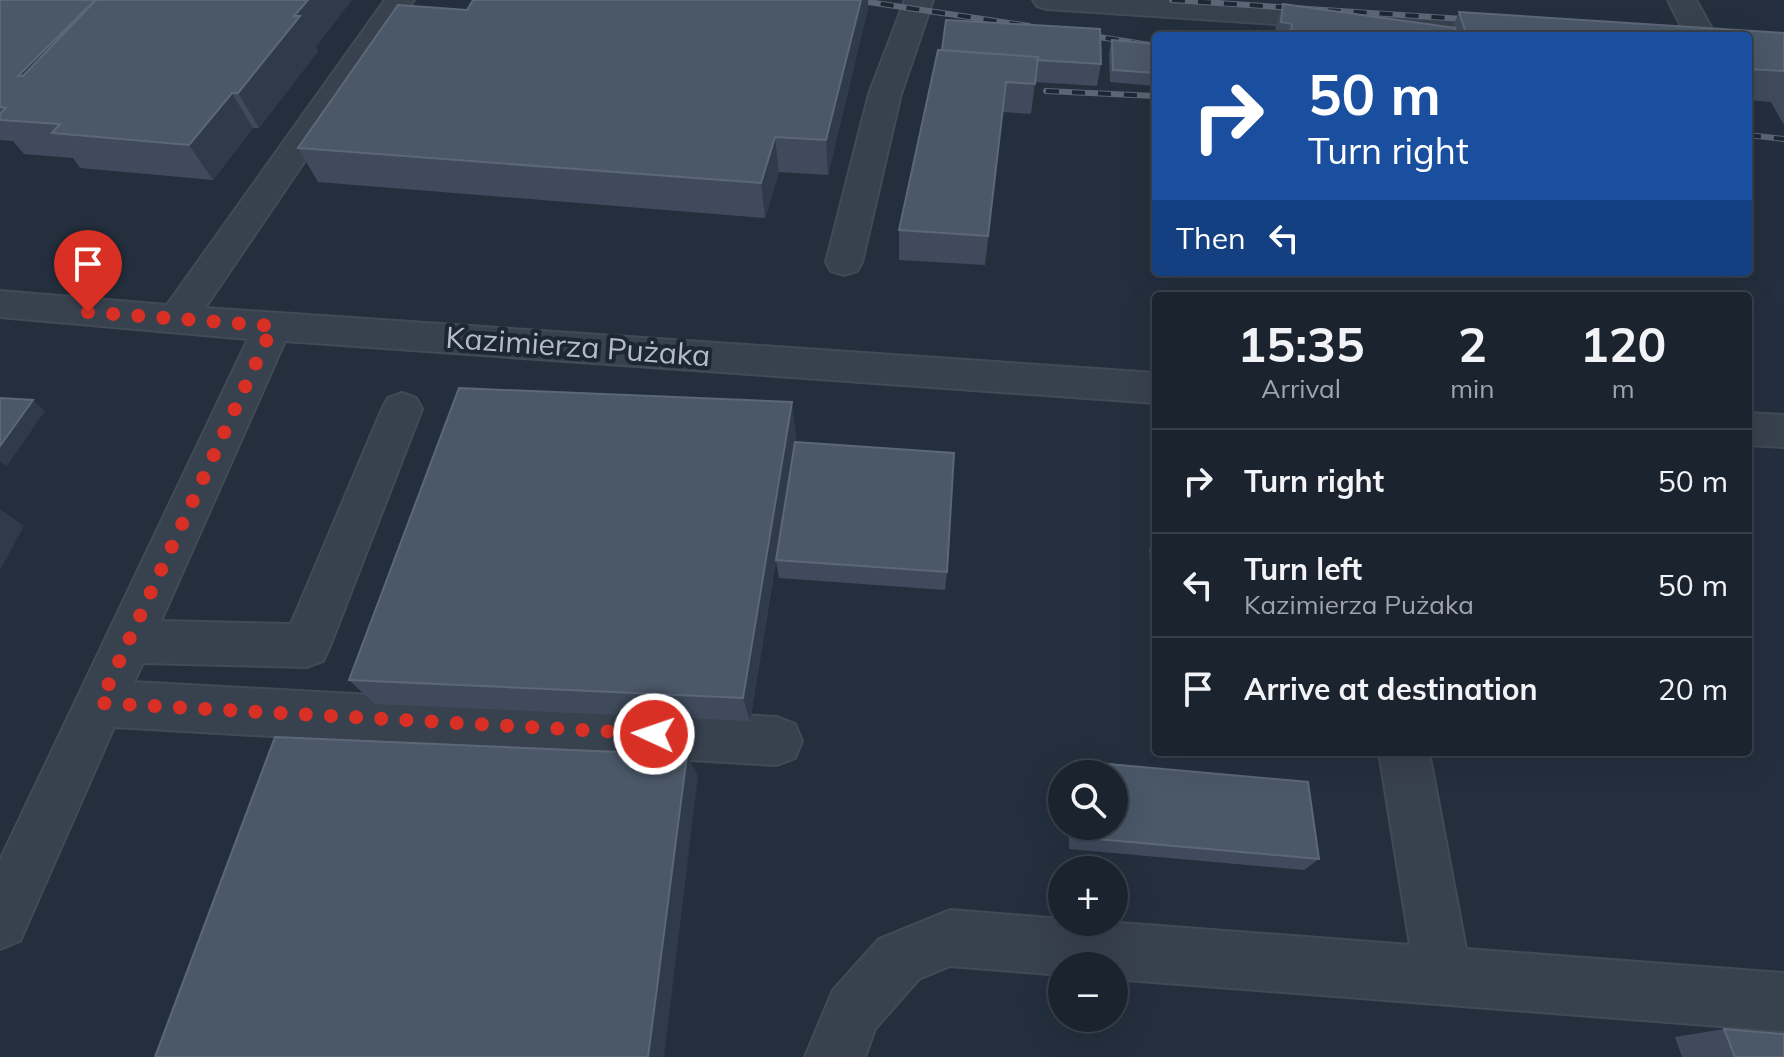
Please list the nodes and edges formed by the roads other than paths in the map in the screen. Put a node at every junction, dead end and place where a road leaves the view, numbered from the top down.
1 (400, 0) edge
2 (919, 0) edge
3 (1047, 0) edge
4 (1682, 0) edge
5 (1299, 8) edge
6 (1550, 32) edge
7 (1699, 32) edge
8 (844, 262) dead end
9 (0, 304) edge
10 (177, 320) junction
11 (273, 326) junction
12 (1152, 388) edge
13 (402, 409) dead end
14 (1752, 429) edge
15 (1784, 431) edge
16 (129, 641) junction
17 (100, 703) junction
18 (777, 741) dead end
19 (1405, 756) edge
20 (0, 921) edge
21 (1443, 976) junction
22 (1784, 1002) edge
23 (835, 1057) edge

1 - 10 street
2 - 8 street
3 - 5 street
4 - 7 street
5 - 6 street
9 - 10 street, Kazimierza Pużaka
10 - 11 street, Kazimierza Pużaka
11 - 12 street, Kazimierza Pużaka
11 - 16 street
13 - 16 street
14 - 15 street
16 - 17 street
17 - 18 street
17 - 20 street
19 - 21 street
21 - 22 street
21 - 23 street

